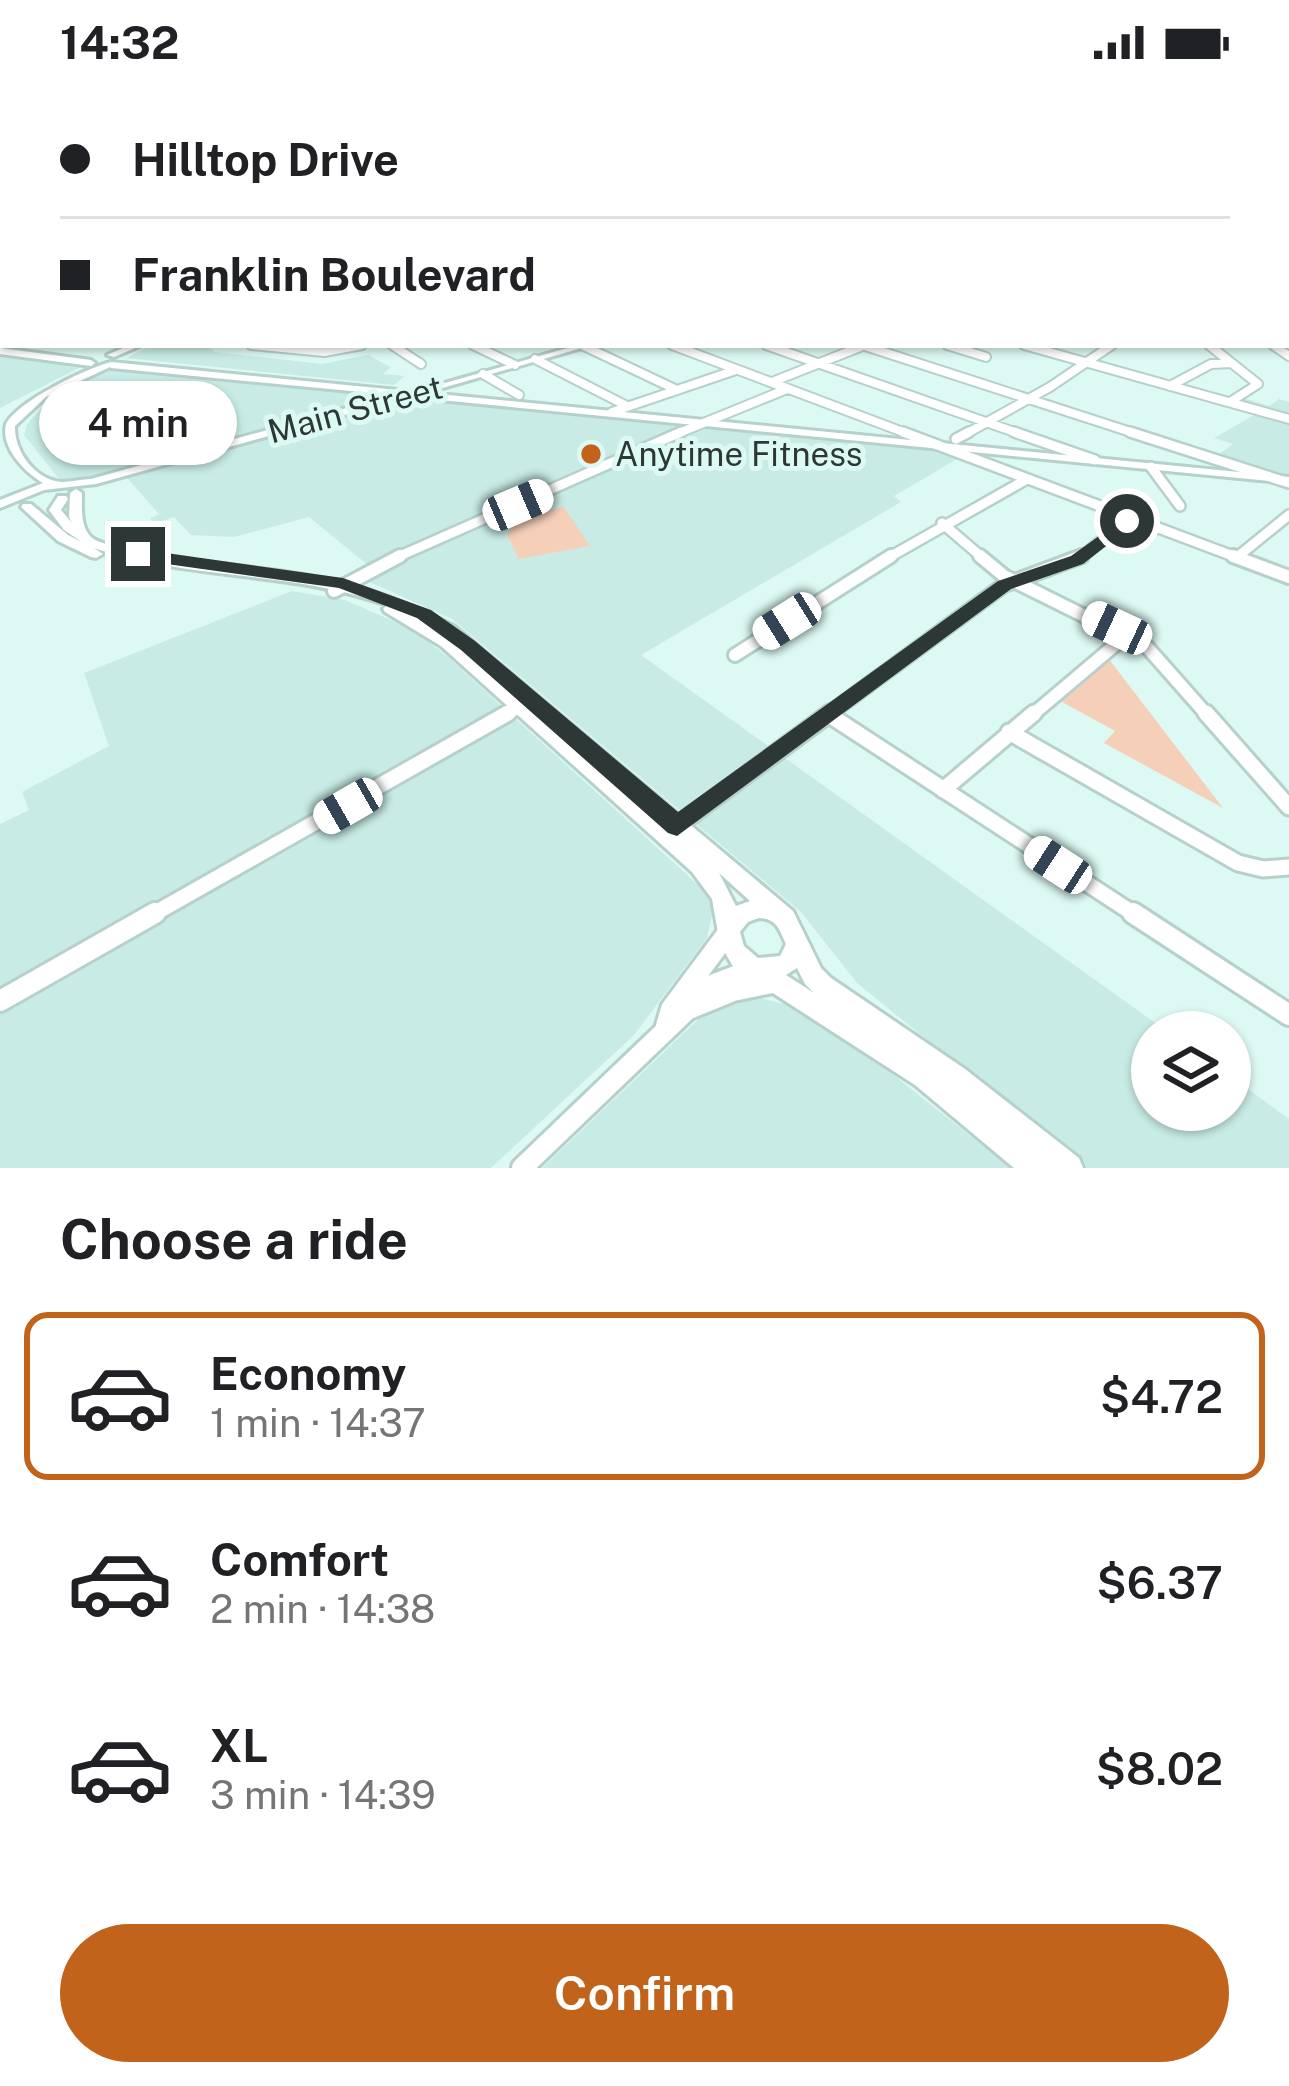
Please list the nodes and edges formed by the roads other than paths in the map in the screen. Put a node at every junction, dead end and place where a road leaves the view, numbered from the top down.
1 (135, 348) edge
2 (138, 348) edge
3 (284, 348) edge
4 (348, 348) edge
5 (397, 348) edge
6 (479, 348) edge
7 (562, 348) edge
8 (590, 348) edge
9 (680, 348) edge
10 (775, 348) edge
11 (857, 348) edge
12 (873, 348) edge
13 (957, 348) edge
14 (1035, 348) edge
15 (1107, 348) edge
16 (1213, 348) edge
17 (1, 352) edge
18 (62, 356) junction
19 (986, 357) dead end
20 (126, 358) junction
21 (535, 359) junction
22 (109, 360) junction
23 (1086, 362) junction
24 (91, 363) junction
25 (820, 363) junction
26 (1232, 363) junction
27 (142, 364) junction
28 (421, 364) dead end
29 (515, 365) junction
30 (737, 370) junction
31 (483, 374) junction
32 (459, 381) junction
33 (771, 382) junction
34 (1170, 386) junction
35 (788, 389) junction
36 (677, 390) junction
37 (418, 392) junction
38 (519, 395) dead end
39 (471, 398) junction
40 (1030, 398) junction
41 (1230, 402) junction
42 (627, 406) junction
43 (612, 412) junction
44 (1289, 418) edge
45 (707, 421) junction
46 (988, 421) junction
47 (0, 429) edge
48 (956, 439) dead end
49 (935, 445) junction
50 (0, 447) edge
51 (979, 455) junction
52 (1095, 460) junction
53 (1151, 466) junction
54 (1027, 479) junction
55 (1287, 481) edge
56 (66, 492) junction
57 (26, 500) junction
58 (0, 506) edge
59 (1180, 506) dead end
60 (1289, 515) edge
61 (1130, 518) junction
62 (942, 523) junction
63 (1236, 558) junction
64 (1289, 577) edge
65 (1012, 580) junction
66 (338, 587) junction
67 (1128, 634) junction
68 (735, 655) dead end
69 (519, 707) junction
70 (831, 716) junction
71 (1010, 732) junction
72 (943, 790) junction
73 (1289, 807) edge
74 (677, 826) junction
75 (1289, 867) edge
76 (776, 912) junction
77 (728, 931) junction
78 (797, 946) junction
79 (763, 974) junction
80 (0, 1001) edge
81 (1289, 1015) edge
82 (666, 1027) junction
83 (522, 1168) edge
84 (1035, 1168) edge
85 (1070, 1168) edge

1 - 22 main road
2 - 20 main road
3 - 4 street
5 - 28 street
6 - 29 street
7 - 21 main road, Main Street
8 - 36 street
9 - 30 street
10 - 25 street
11 - 25 street
12 - 40 street
13 - 19 street
14 - 23 street
15 - 23 street
16 - 26 street
17 - 18 main road
18 - 22 main road
18 - 24 main road
20 - 22 main road
20 - 27 main road
21 - 29 main road, Main Street
21 - 42 street
22 - 24 main road
22 - 27 main road
22 - 56 main road
23 - 34 street
23 - 40 street
24 - 47 main road
25 - 33 street
25 - 46 street
26 - 34 street
26 - 41 street
27 - 37 main road
29 - 31 main road, Main Street
30 - 33 street
30 - 36 street
31 - 32 main road, Main Street
31 - 38 street
32 - 37 main road, Main Street
32 - 39 main road
33 - 35 street
34 - 41 street
35 - 45 street
35 - 49 street
36 - 42 street
37 - 39 main road
37 - 56 main road, Main Street
39 - 43 main road
40 - 46 street
40 - 55 street
41 - 44 street
42 - 43 street
43 - 45 main road
45 - 49 main road
45 - 66 street
46 - 48 street
46 - 52 street
49 - 51 main road
50 - 57 main road
51 - 52 main road
51 - 54 street
52 - 53 main road
53 - 55 main road
53 - 59 street
54 - 61 street
54 - 62 street
56 - 57 main road, Main Street
56 - 66 main road
57 - 58 main road
57 - 66 main road
60 - 63 street
61 - 63 street
61 - 65 street
62 - 65 street
62 - 68 street
63 - 64 street
65 - 67 street
65 - 70 street
66 - 69 main road
66 - 74 main road
67 - 71 street
67 - 73 street
69 - 77 main road
69 - 80 street
70 - 72 street
70 - 74 street
71 - 72 street
71 - 75 street
72 - 81 street
74 - 76 main road
76 - 77 main road
76 - 78 main road
77 - 79 main road
77 - 82 street
78 - 79 main road
78 - 85 main road
79 - 82 street
79 - 84 main road
82 - 83 street

